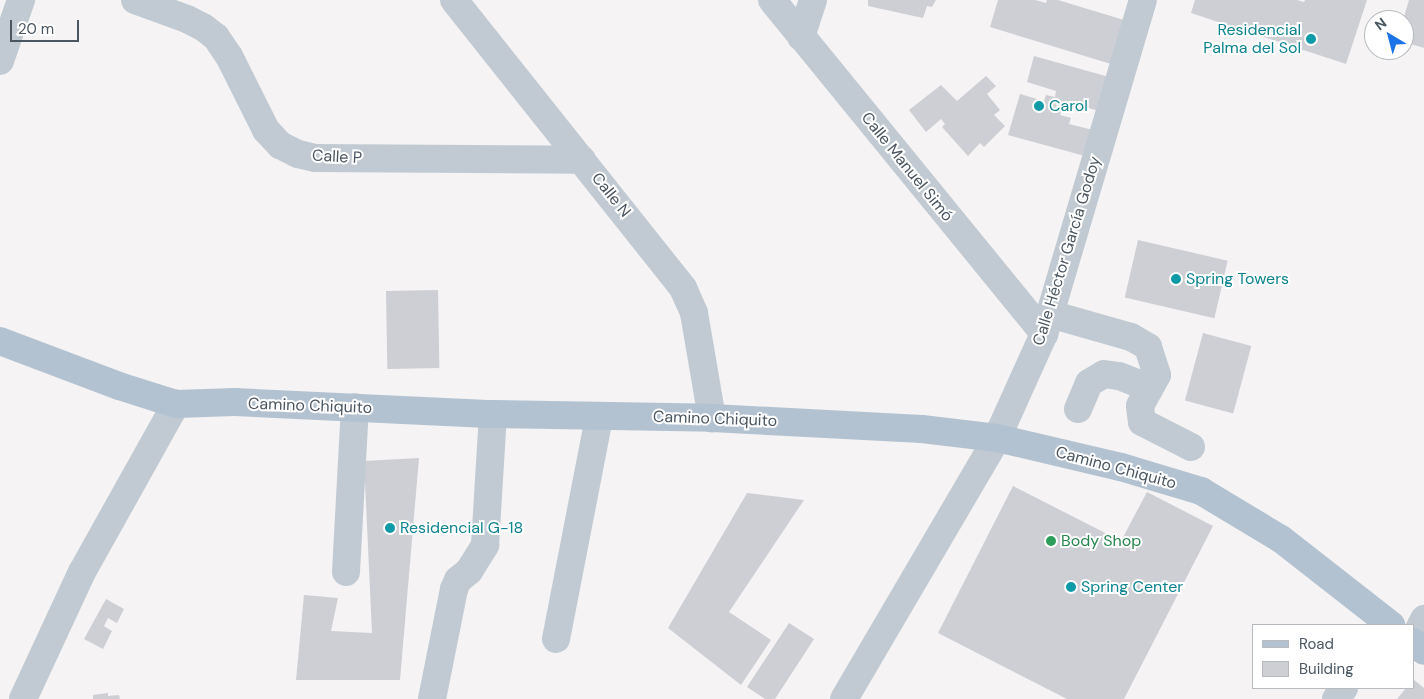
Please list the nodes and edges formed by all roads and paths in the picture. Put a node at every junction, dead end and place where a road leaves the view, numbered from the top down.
1 (21, 0) edge
2 (135, 0) edge
3 (454, 0) edge
4 (772, 0) edge
5 (813, 0) edge
6 (1143, 0) edge
7 (801, 37) junction
8 (0, 61) edge
9 (582, 160) junction
10 (1047, 324) junction
11 (0, 341) edge
12 (1150, 388) junction
13 (176, 404) junction
14 (354, 407) junction
15 (1078, 409) dead end
16 (494, 414) junction
17 (599, 417) junction
18 (712, 418) junction
19 (997, 438) junction
20 (1191, 447) dead end
21 (346, 572) dead end
22 (1424, 619) edge
23 (1388, 624) edge
24 (556, 639) dead end
25 (1414, 640) edge
26 (1414, 643) edge
27 (1424, 652) edge
28 (23, 699) edge
29 (432, 699) edge
30 (844, 699) edge

1 - 8 street
2 - 9 street, Calle P
3 - 9 street, Calle N
4 - 7 street, Calle Manuel Simó
5 - 7 street
6 - 10 street, Calle Héctor García Godoy
7 - 10 street, Calle Manuel Simó
9 - 18 street, Calle N
10 - 12 street
10 - 19 street, Calle Héctor García Godoy
11 - 13 main road, Camino Chiquito
12 - 15 street
12 - 20 street
13 - 14 main road, Camino Chiquito
13 - 28 street
14 - 16 main road, Camino Chiquito
14 - 21 street
16 - 17 main road, Camino Chiquito
16 - 29 street
17 - 18 main road, Camino Chiquito
17 - 24 street
18 - 19 main road, Camino Chiquito
19 - 23 main road, Camino Chiquito
19 - 30 street, Calle Héctor García Godoy
22 - 25 street
26 - 27 main road

